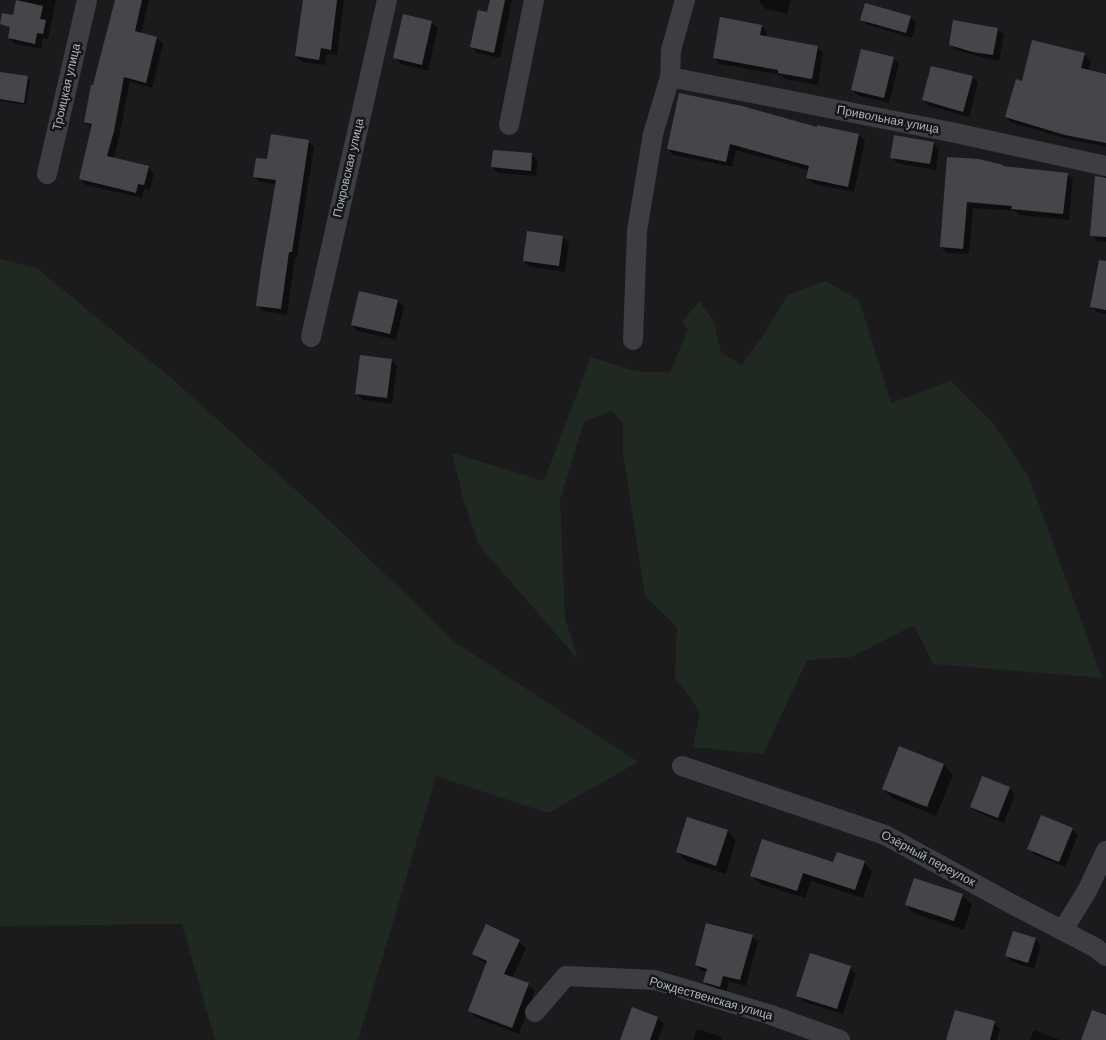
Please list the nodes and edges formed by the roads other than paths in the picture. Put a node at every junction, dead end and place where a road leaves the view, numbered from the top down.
1 (88, 0) edge
2 (387, 0) edge
3 (534, 0) edge
4 (685, 0) edge
5 (670, 78) junction
6 (509, 125) dead end
7 (1106, 166) edge
8 (47, 174) dead end
9 (311, 336) dead end
10 (633, 340) dead end
11 (682, 766) dead end
12 (1106, 851) edge
13 (1063, 930) junction
14 (1106, 956) edge
15 (535, 1012) dead end
16 (840, 1040) edge

1 - 8 street, Троицкая улица
2 - 9 street, Покровская улица
3 - 6 street
4 - 5 street
5 - 7 street, Привольная улица
5 - 10 street
11 - 13 street, Озёрный переулок
12 - 13 street
13 - 14 street, Озёрный переулок
15 - 16 street, Рождественская улица

